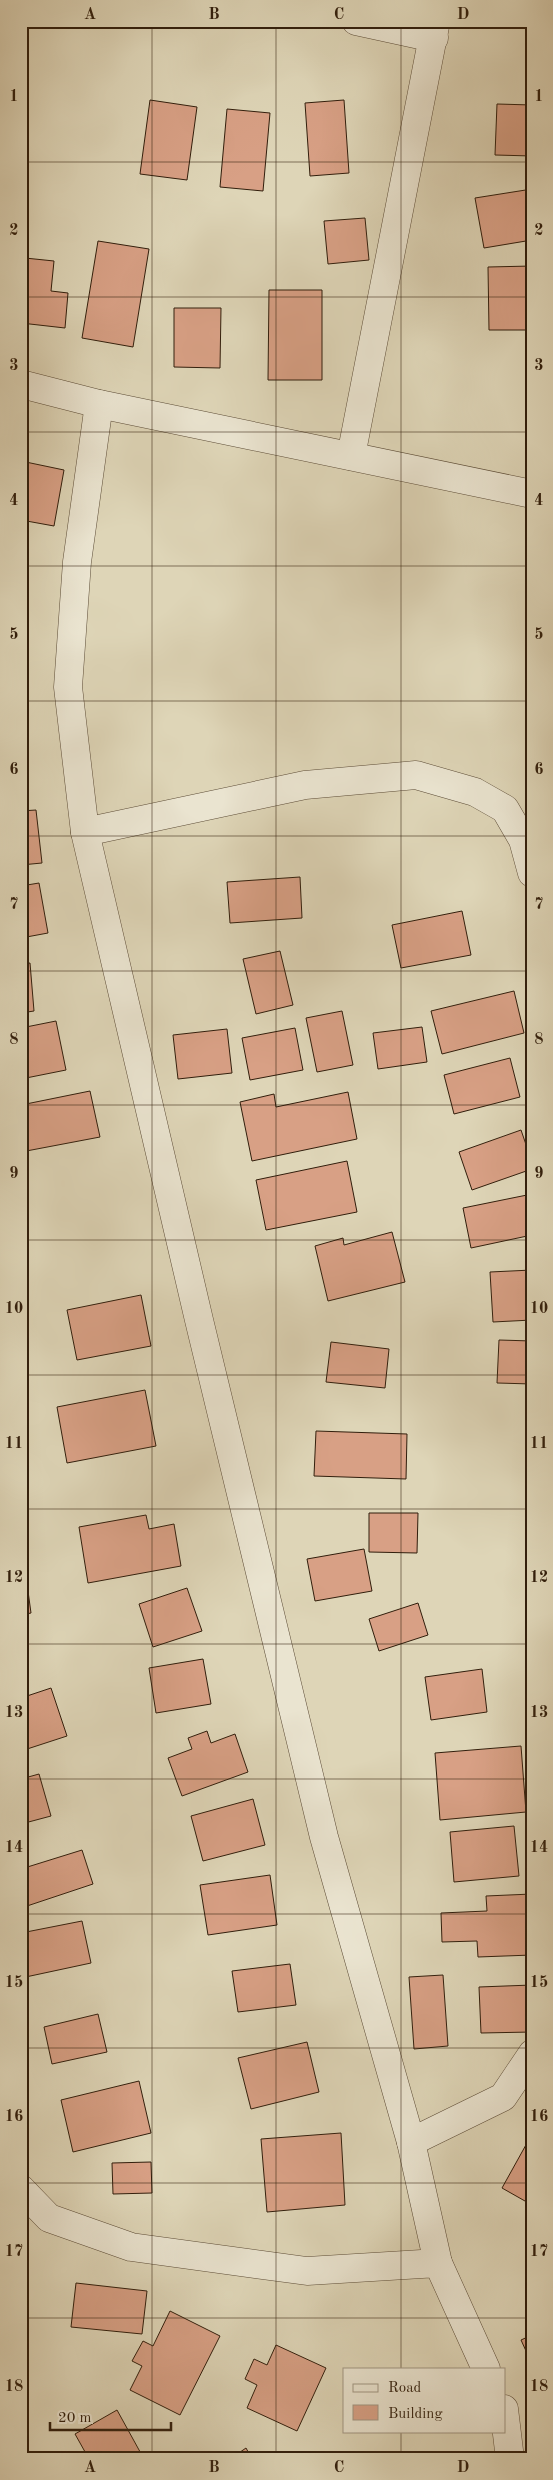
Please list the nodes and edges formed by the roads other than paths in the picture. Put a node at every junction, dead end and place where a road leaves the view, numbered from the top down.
1 (356, 21) edge
2 (435, 29) edge
3 (21, 384) edge
4 (98, 404) junction
5 (351, 456) junction
6 (532, 494) edge
7 (86, 832) junction
8 (532, 873) edge
9 (532, 2054) edge
10 (411, 2142) junction
11 (21, 2189) edge
12 (438, 2263) junction
13 (486, 2368) edge
14 (506, 2426) edge
15 (510, 2459) edge

1 - 2 street
2 - 5 street
3 - 4 street
4 - 5 street
4 - 7 street
5 - 6 street
7 - 8 street
7 - 10 street
9 - 10 street
10 - 12 street
11 - 12 street
12 - 13 street
14 - 15 street

